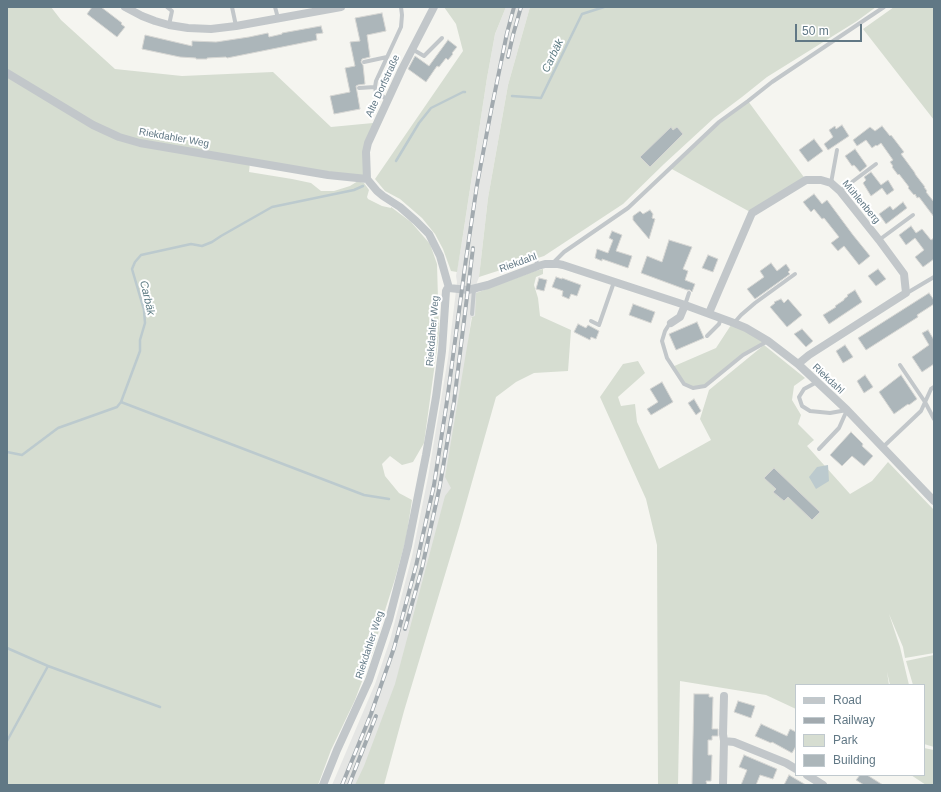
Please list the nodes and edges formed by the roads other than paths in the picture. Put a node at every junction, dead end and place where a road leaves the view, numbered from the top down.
1 (126, 7) edge
2 (167, 7) edge
3 (232, 7) edge
4 (275, 7) edge
5 (341, 7) edge
6 (401, 7) edge
7 (434, 7) edge
8 (884, 7) edge
9 (330, 8) edge
10 (278, 18) junction
11 (169, 25) junction
12 (236, 26) junction
13 (442, 38) dead end
14 (412, 49) junction
15 (387, 57) junction
16 (364, 62) dead end
17 (7, 73) edge
18 (375, 87) junction
19 (359, 88) dead end
20 (388, 100) junction
21 (837, 150) dead end
22 (876, 164) dead end
23 (367, 179) junction
24 (831, 183) junction
25 (840, 191) junction
26 (913, 215) dead end
27 (880, 240) junction
28 (534, 254) dead end
29 (552, 264) junction
30 (538, 266) junction
31 (795, 274) dead end
32 (934, 277) edge
33 (614, 282) junction
34 (449, 288) junction
35 (474, 288) junction
36 (689, 293) dead end
37 (906, 293) junction
38 (685, 305) junction
39 (709, 313) junction
40 (472, 314) dead end
41 (721, 318) junction
42 (591, 321) dead end
43 (671, 322) joint
44 (734, 323) junction
45 (707, 336) dead end
46 (768, 341) junction
47 (798, 364) junction
48 (900, 365) dead end
49 (817, 382) junction
50 (934, 387) edge
51 (925, 402) junction
52 (847, 410) junction
53 (934, 419) edge
54 (882, 447) junction
55 (819, 449) dead end
56 (934, 501) edge
57 (724, 696) dead end
58 (724, 741) junction
59 (795, 768) edge
60 (808, 776) edge
61 (323, 785) edge
62 (723, 785) edge
63 (823, 785) edge

1 - 11 street
2 - 11 lane
3 - 12 lane
4 - 10 lane
5 - 9 street
6 - 15 lane
7 - 14 street, Alte Dorfstraße
8 - 29 lane
9 - 10 street
10 - 12 street
11 - 12 street
13 - 14 lane
14 - 20 street, Alte Dorfstraße
15 - 16 lane
15 - 18 lane
17 - 23 street, Riekdahler Weg
18 - 19 lane
18 - 20 lane
20 - 23 street, Alte Dorfstraße
21 - 24 lane
22 - 25 lane
23 - 34 street, Riekdahler Weg
24 - 25 street, Mühlenberg
24 - 39 street, Mühlenberg
25 - 27 street, Mühlenberg
26 - 27 lane
27 - 37 street, Mühlenberg
28 - 30 lane
29 - 30 street, Riekdahl
29 - 33 street, Riekdahl
30 - 35 street, Riekdahl
31 - 44 lane
32 - 37 lane
33 - 38 street, Riekdahl
33 - 42 lane
34 - 35 street, Riekdahl
34 - 61 street, Riekdahler Weg
35 - 40 lane
36 - 38 lane
37 - 47 street
38 - 39 street, Riekdahl
38 - 43 street
39 - 41 street, Riekdahl
41 - 44 street, Riekdahl
41 - 45 lane
43 - 46 lane
44 - 46 street, Riekdahl
46 - 47 street, Riekdahl
47 - 49 street, Riekdahl
48 - 51 lane
49 - 52 street, Riekdahl
49 - 52 lane
50 - 51 lane
51 - 53 lane
51 - 54 lane
52 - 54 street, Riekdahl
52 - 55 lane
54 - 56 street, Riekdahl
57 - 58 street
58 - 59 street
58 - 62 street
60 - 63 street

